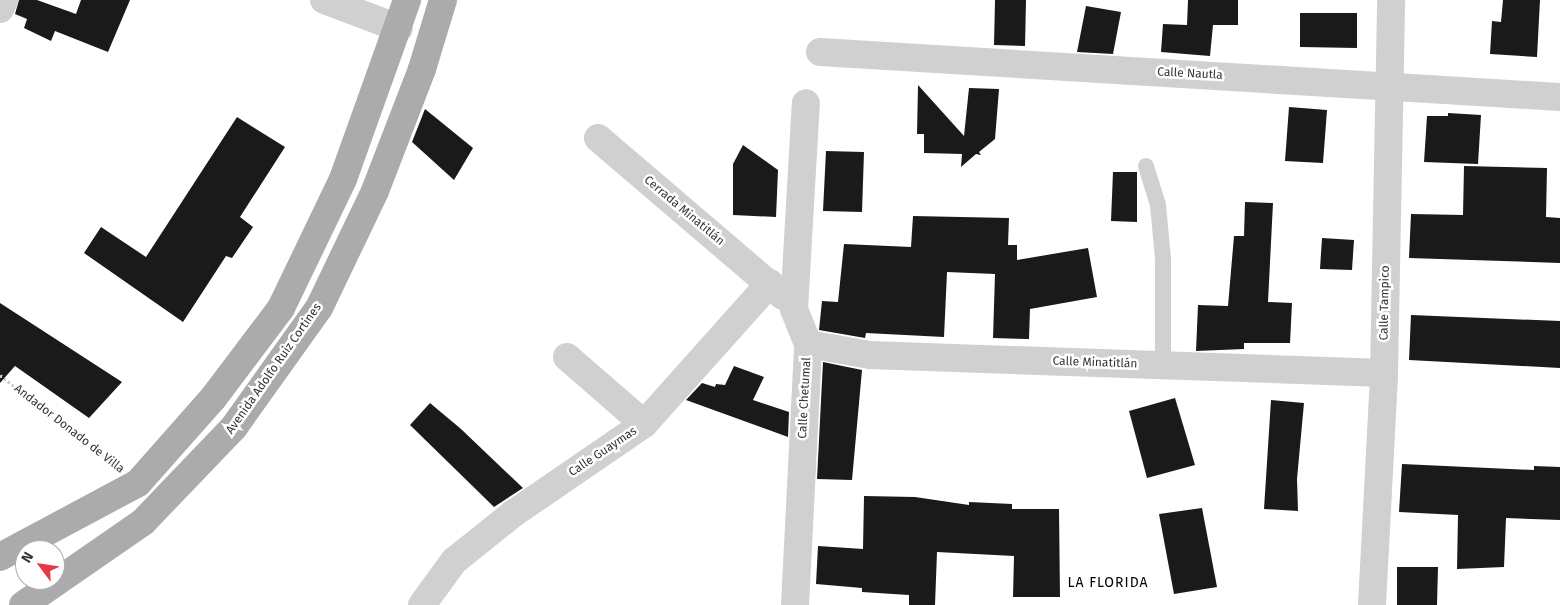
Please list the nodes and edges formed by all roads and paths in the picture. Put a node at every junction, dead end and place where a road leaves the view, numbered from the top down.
1 (4, 0) edge
2 (324, 0) edge
3 (407, 0) edge
4 (443, 0) edge
5 (1391, 0) edge
6 (0, 8) edge
7 (399, 28) junction
8 (820, 52) dead end
9 (1388, 86) junction
10 (1560, 97) edge
11 (806, 103) dead end
12 (598, 138) dead end
13 (1146, 166) dead end
14 (770, 283) junction
15 (794, 309) junction
16 (808, 344) junction
17 (567, 357) dead end
18 (1163, 366) junction
19 (1384, 373) junction
20 (0, 375) edge
21 (644, 424) junction
22 (138, 483) junction
23 (0, 557) edge
24 (23, 605) edge
25 (422, 605) edge
26 (795, 605) edge
27 (1372, 605) edge

1 - 6 street
2 - 7 street
3 - 7 main road
4 - 24 main road, Avenida Adolfo Ruiz Cortines
5 - 9 street, Calle Tampico
7 - 22 main road
8 - 9 street, Calle Nautla
9 - 10 street, Calle Nautla
9 - 19 street, Calle Tampico
11 - 15 street, Calle Chetumal
12 - 14 street, Cerrada Minatitlán
13 - 18 lane
14 - 15 street
14 - 21 street, Calle Guaymas
15 - 16 street, Calle Chetumal
16 - 18 street, Calle Minatitlán
16 - 26 street, Calle Chetumal
17 - 21 street
18 - 19 street, Calle Minatitlán
19 - 27 street, Calle Tampico
20 - 22 path, Andador Donado de Villa
21 - 25 street, Calle Guaymas
22 - 23 main road

